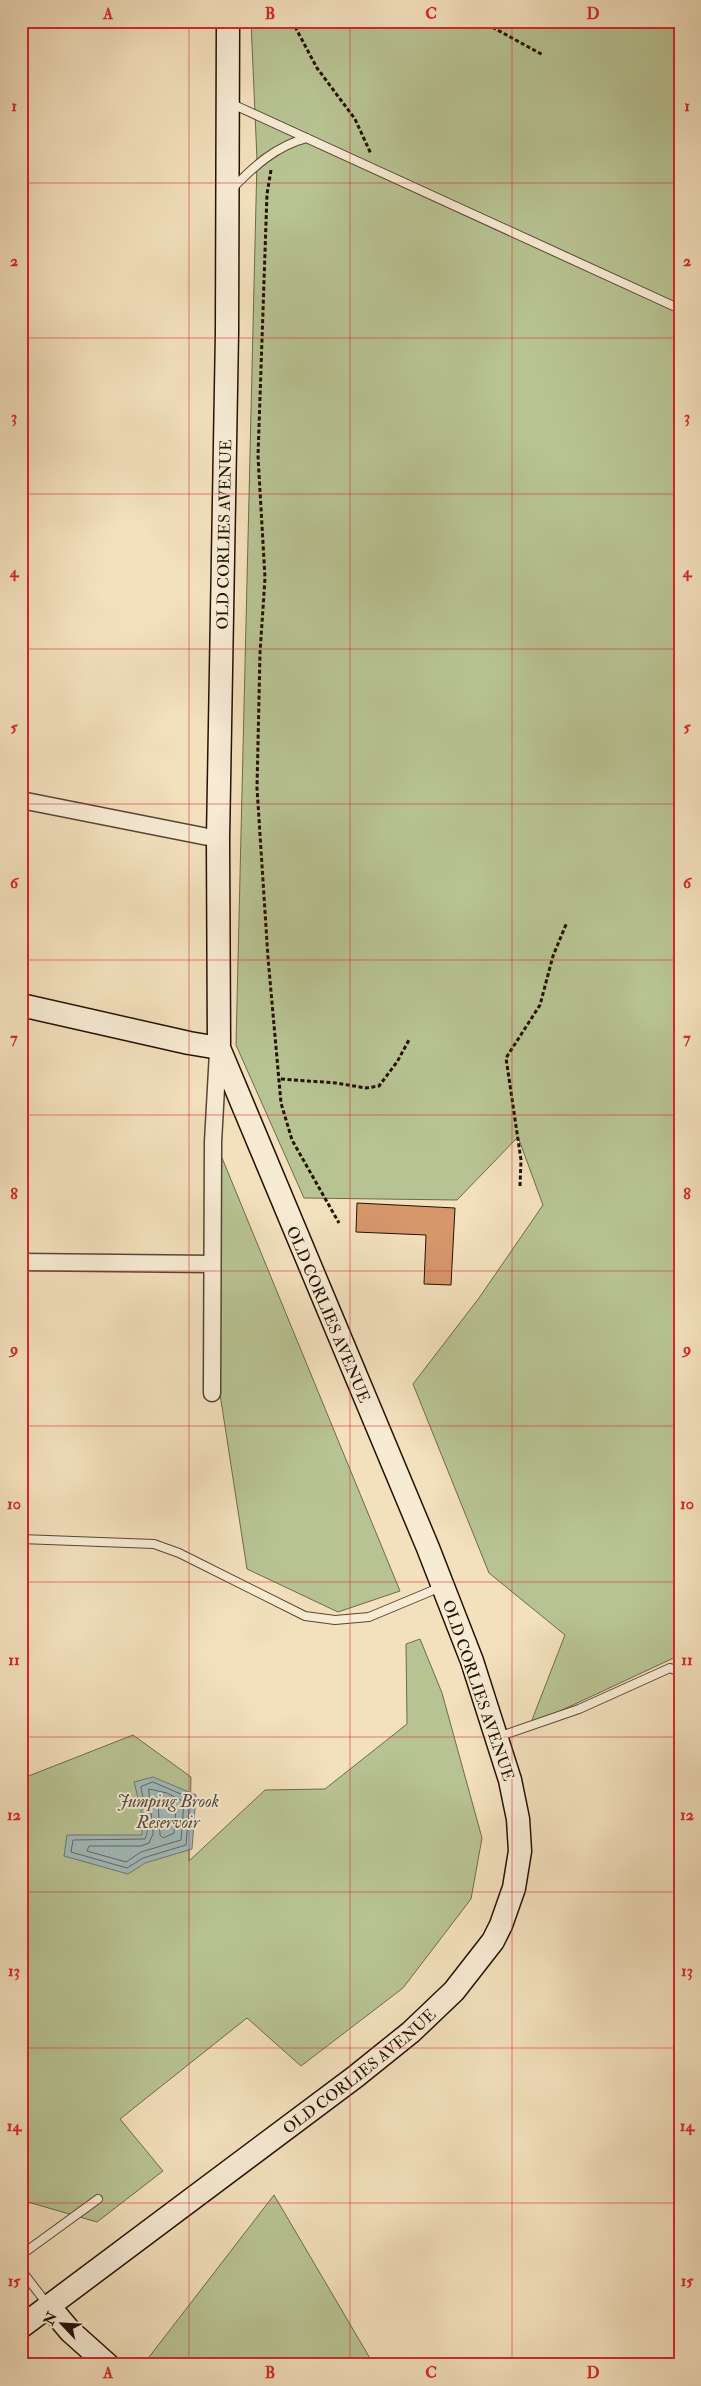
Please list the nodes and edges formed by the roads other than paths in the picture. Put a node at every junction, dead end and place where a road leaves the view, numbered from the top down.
1 (228, 21) edge
2 (228, 102) junction
3 (307, 138) junction
4 (227, 194) junction
5 (680, 309) edge
6 (21, 800) edge
7 (218, 839) junction
8 (21, 1005) edge
9 (218, 1048) junction
10 (21, 1262) edge
11 (212, 1264) junction
12 (212, 1393) dead end
13 (21, 1539) edge
14 (443, 1587) junction
15 (680, 1672) edge
16 (498, 1737) junction
17 (98, 2199) dead end
18 (21, 2254) edge
19 (21, 2270) edge
20 (49, 2306) junction
21 (21, 2327) edge
22 (108, 2365) edge

1 - 2 street, OLD CORLIES AVENUE
2 - 3 lane
2 - 4 street, OLD CORLIES AVENUE
3 - 4 lane
3 - 5 lane
4 - 7 street, OLD CORLIES AVENUE
6 - 7 street
7 - 9 street, OLD CORLIES AVENUE
8 - 9 street
9 - 11 street, OLD CORLIES AVENUE
9 - 14 street, OLD CORLIES AVENUE
10 - 11 street
11 - 12 street, OLD CORLIES AVENUE
13 - 14 lane
14 - 16 street, OLD CORLIES AVENUE
15 - 16 lane
16 - 20 street, OLD CORLIES AVENUE
17 - 18 lane
19 - 20 lane
20 - 21 street, OLD CORLIES AVENUE
20 - 22 street

